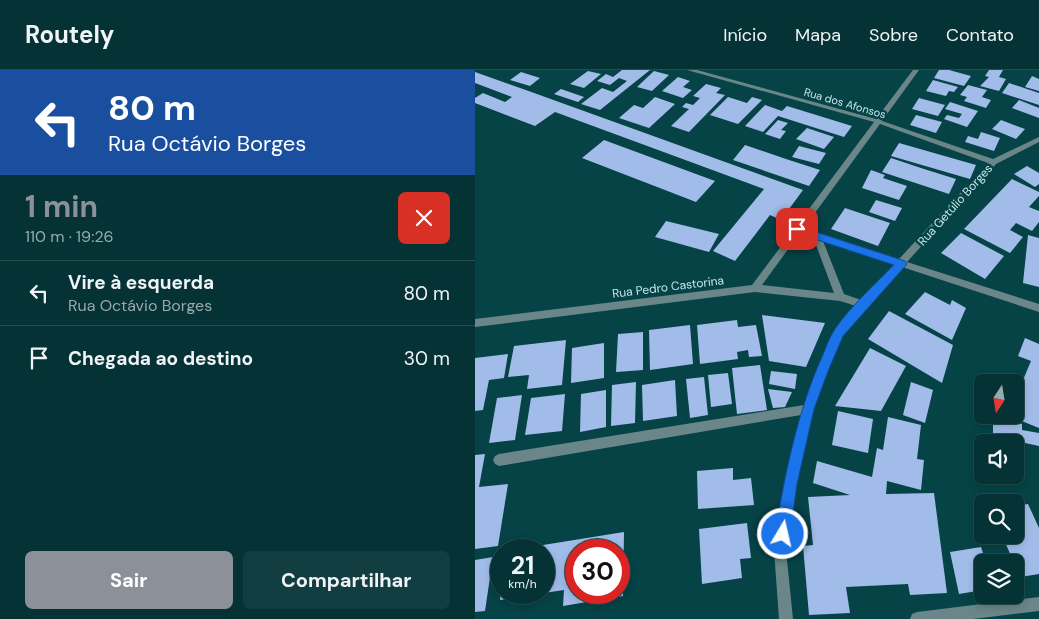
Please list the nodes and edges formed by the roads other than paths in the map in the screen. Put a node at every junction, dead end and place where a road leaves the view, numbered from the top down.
1 (690, 70) edge
2 (916, 70) edge
3 (877, 121) junction
4 (1039, 140) edge
5 (993, 162) junction
6 (797, 229) junction
7 (817, 236) junction
8 (902, 264) junction
9 (755, 288) junction
10 (840, 297) junction
11 (863, 304) junction
12 (1039, 308) edge
13 (475, 323) edge
14 (808, 409) junction
15 (499, 460) dead end
16 (1039, 604) edge
17 (786, 619) edge
18 (917, 619) edge

1 - 3 street, Rua dos Afonsos
2 - 3 street
3 - 5 street, Rua dos Afonsos
3 - 6 street
4 - 5 street, Rua Getúlio Borges
5 - 8 street, Rua Getúlio Borges
6 - 7 street
6 - 9 street
7 - 8 street
7 - 10 street
8 - 11 street, Rua Getúlio Borges
8 - 12 street
9 - 10 street, Rua Pedro Castorina
9 - 13 street, Rua Pedro Castorina
10 - 11 street, Rua Pedro Castorina
11 - 14 street, Rua Getúlio Borges
14 - 15 street
14 - 17 street, Rua Getúlio Borges
16 - 18 street

